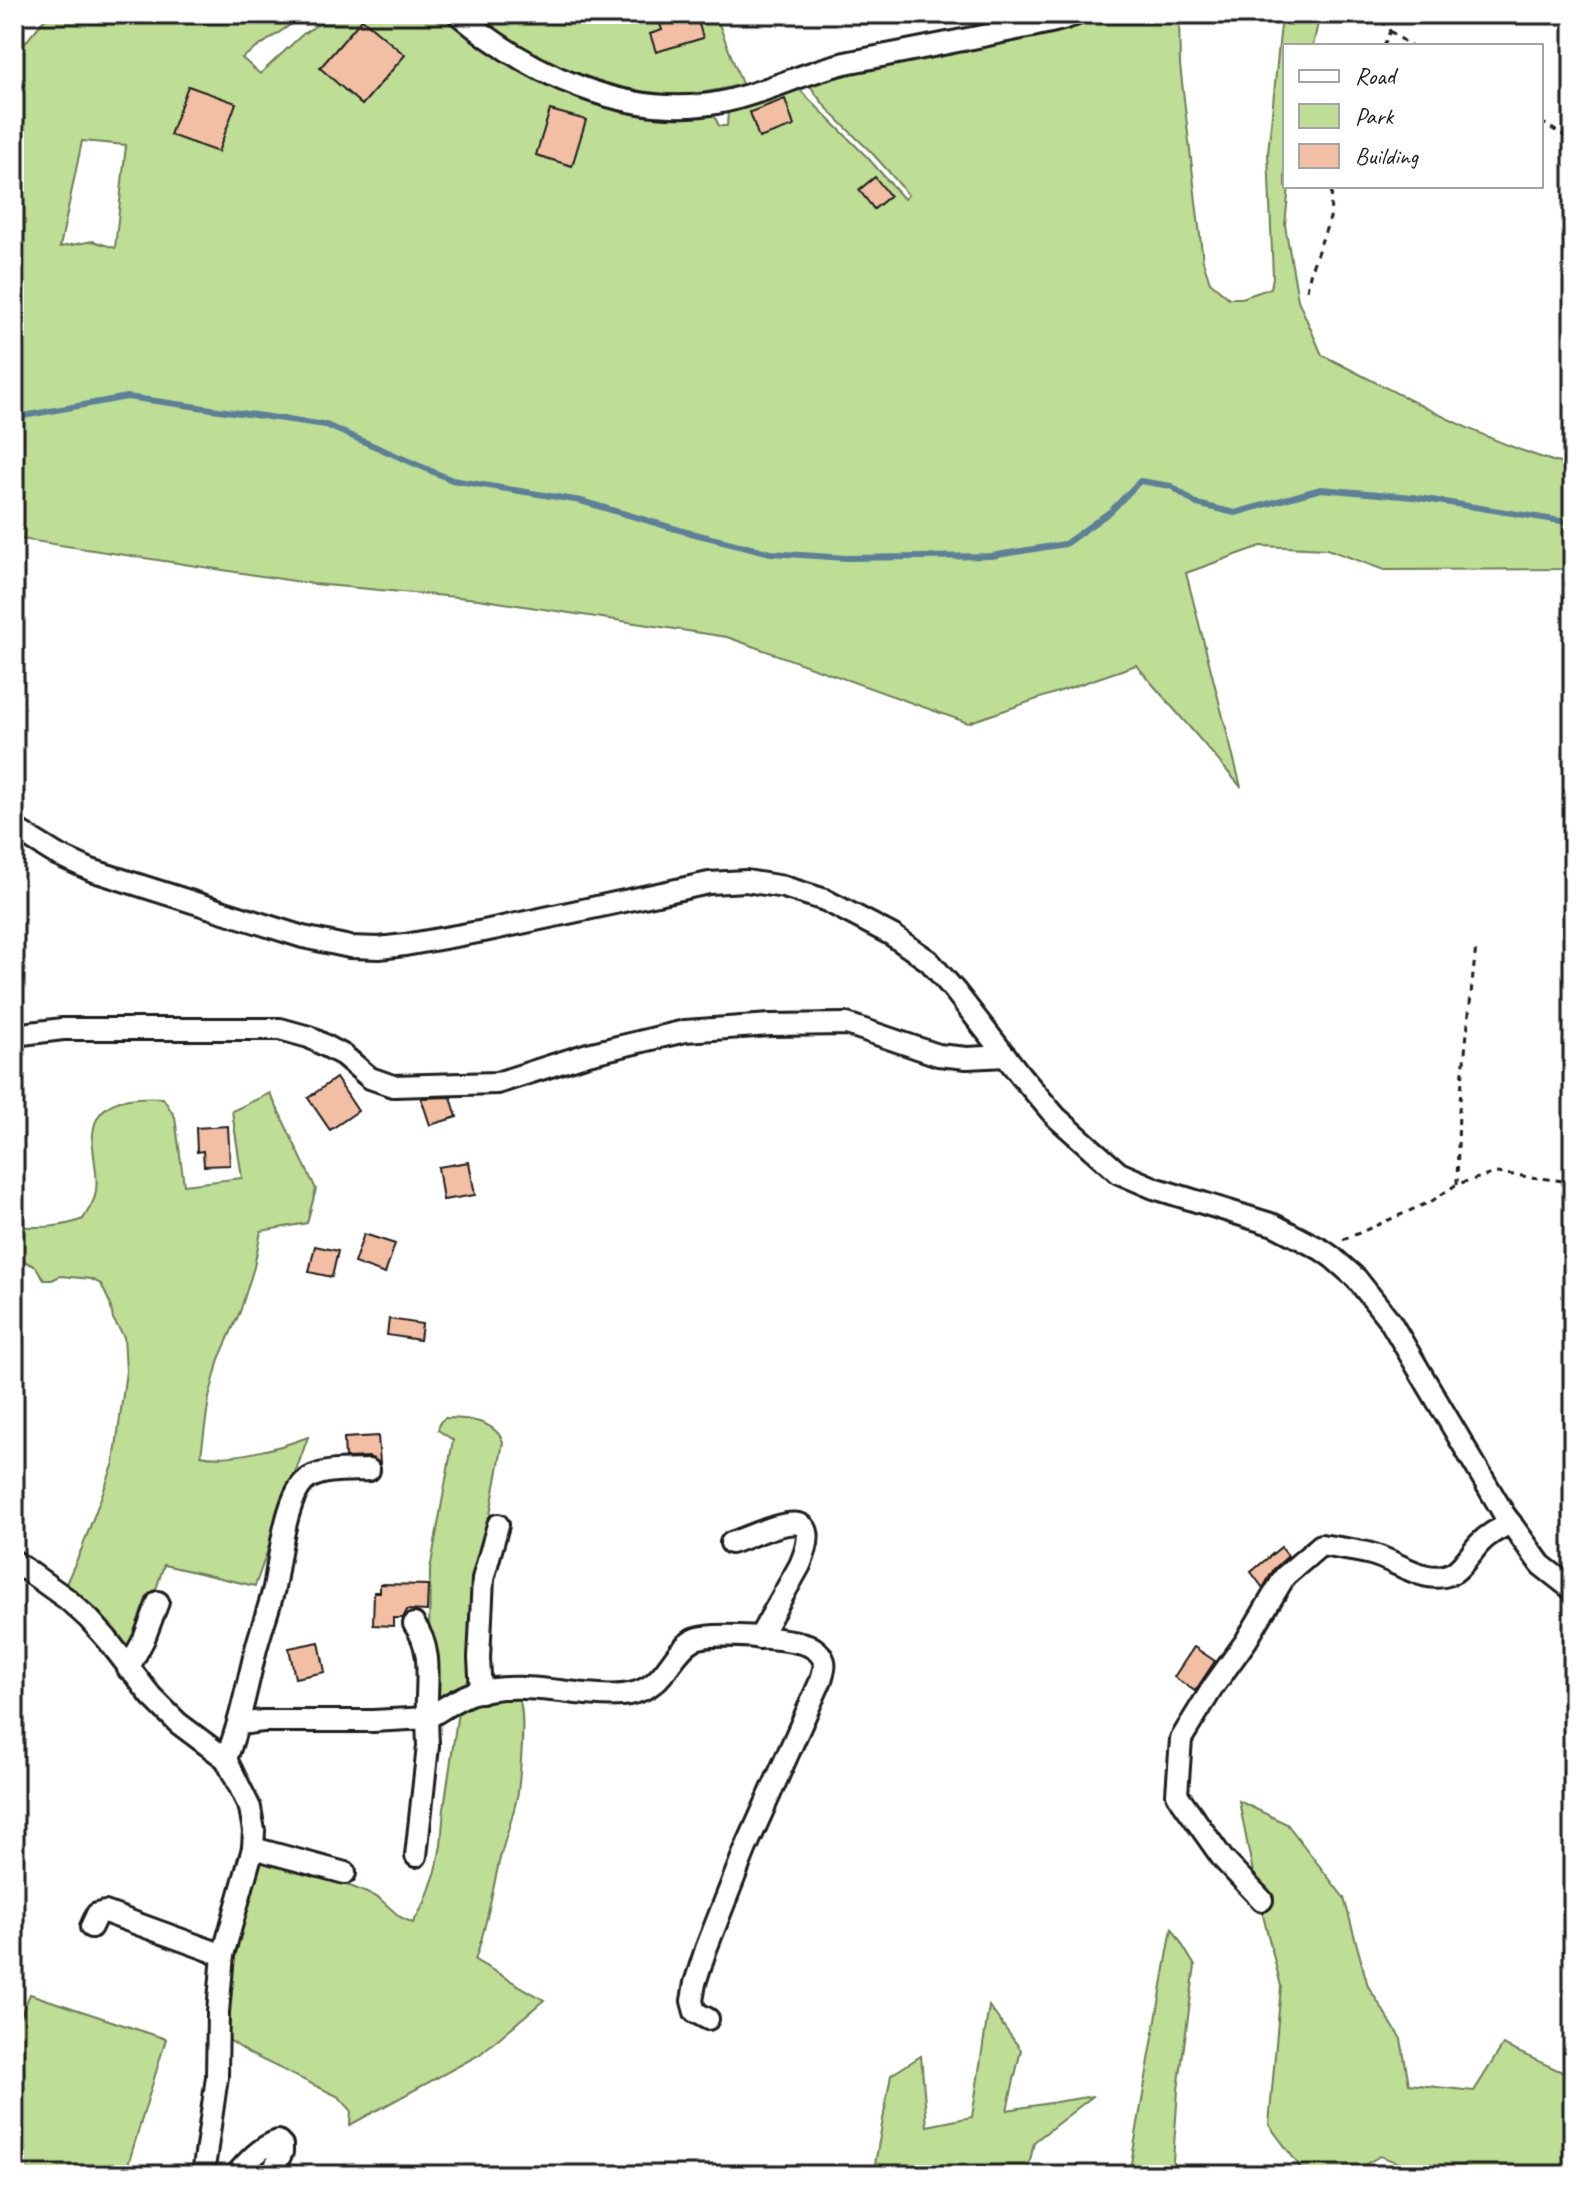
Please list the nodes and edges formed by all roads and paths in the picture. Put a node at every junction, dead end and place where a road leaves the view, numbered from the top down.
1 (458, 14) edge
2 (1077, 14) edge
3 (1372, 14) edge
4 (1388, 14) edge
5 (1383, 22) junction
6 (1390, 31) junction
7 (1385, 44) edge
8 (1408, 44) edge
9 (1543, 123) edge
10 (1573, 141) edge
11 (1332, 188) edge
12 (1307, 290) dead end
13 (14, 828) edge
14 (1476, 946) dead end
15 (14, 1035) edge
16 (1006, 1056) junction
17 (1573, 1182) edge
18 (1457, 1184) junction
19 (1322, 1250) junction
20 (369, 1470) dead end
21 (1511, 1523) junction
22 (498, 1525) dead end
23 (731, 1543) dead end
24 (14, 1561) edge
25 (1573, 1590) edge
26 (158, 1602) dead end
27 (414, 1624) dead end
28 (759, 1638) junction
29 (128, 1669) junction
30 (481, 1692) junction
31 (427, 1718) junction
32 (239, 1724) junction
33 (226, 1759) junction
34 (253, 1848) junction
35 (416, 1856) dead end
36 (345, 1873) dead end
37 (1262, 1900) dead end
38 (91, 1927) dead end
39 (223, 1955) junction
40 (708, 2019) dead end
41 (203, 2175) edge
42 (236, 2175) edge
43 (271, 2175) edge

1 - 2 street
3 - 5 path
4 - 5 path
5 - 6 path
6 - 7 path
6 - 8 path
9 - 10 path
11 - 12 path
13 - 16 street
14 - 18 path
15 - 16 street
16 - 19 street
17 - 18 path
18 - 19 path
19 - 21 street
20 - 32 street
21 - 25 street
21 - 37 street
22 - 30 street
23 - 28 street
24 - 29 street
26 - 29 street
27 - 31 street
28 - 30 street
28 - 40 street
29 - 33 street
30 - 31 street
31 - 32 street
31 - 35 street
32 - 33 street
33 - 34 street
34 - 36 street
34 - 39 street
38 - 39 street
39 - 41 street
42 - 43 street

